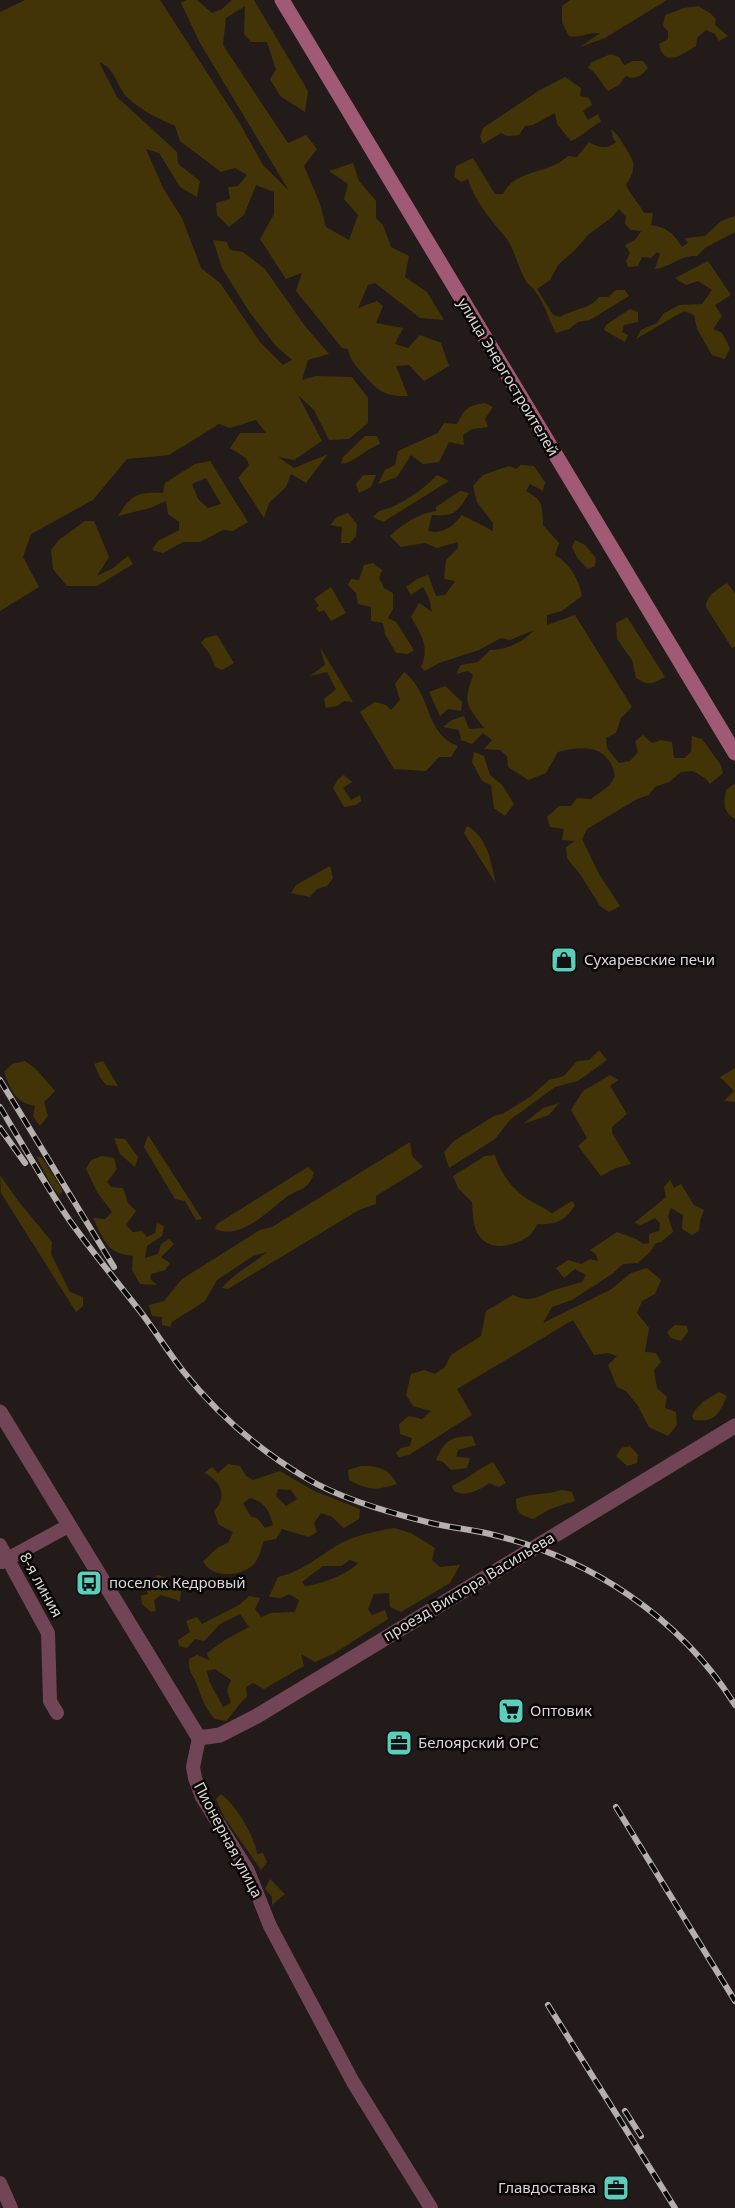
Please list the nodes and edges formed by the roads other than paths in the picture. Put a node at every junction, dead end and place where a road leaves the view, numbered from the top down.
1 (282, 0) edge
2 (735, 753) edge
3 (0, 1412) edge
4 (735, 1426) edge
5 (68, 1526) junction
6 (0, 1545) edge
7 (4, 1561) edge
8 (57, 1713) dead end
9 (199, 1738) junction
10 (0, 2183) edge
11 (11, 2208) edge
12 (431, 2208) edge

1 - 2 main road, улица Энергостроителей
3 - 5 street
4 - 9 street, проезд Виктора Васильева
5 - 7 street
5 - 9 street
6 - 7 street, 8-я линия
7 - 8 street, 8-я линия
9 - 12 street, Пионерная улица
10 - 11 street

